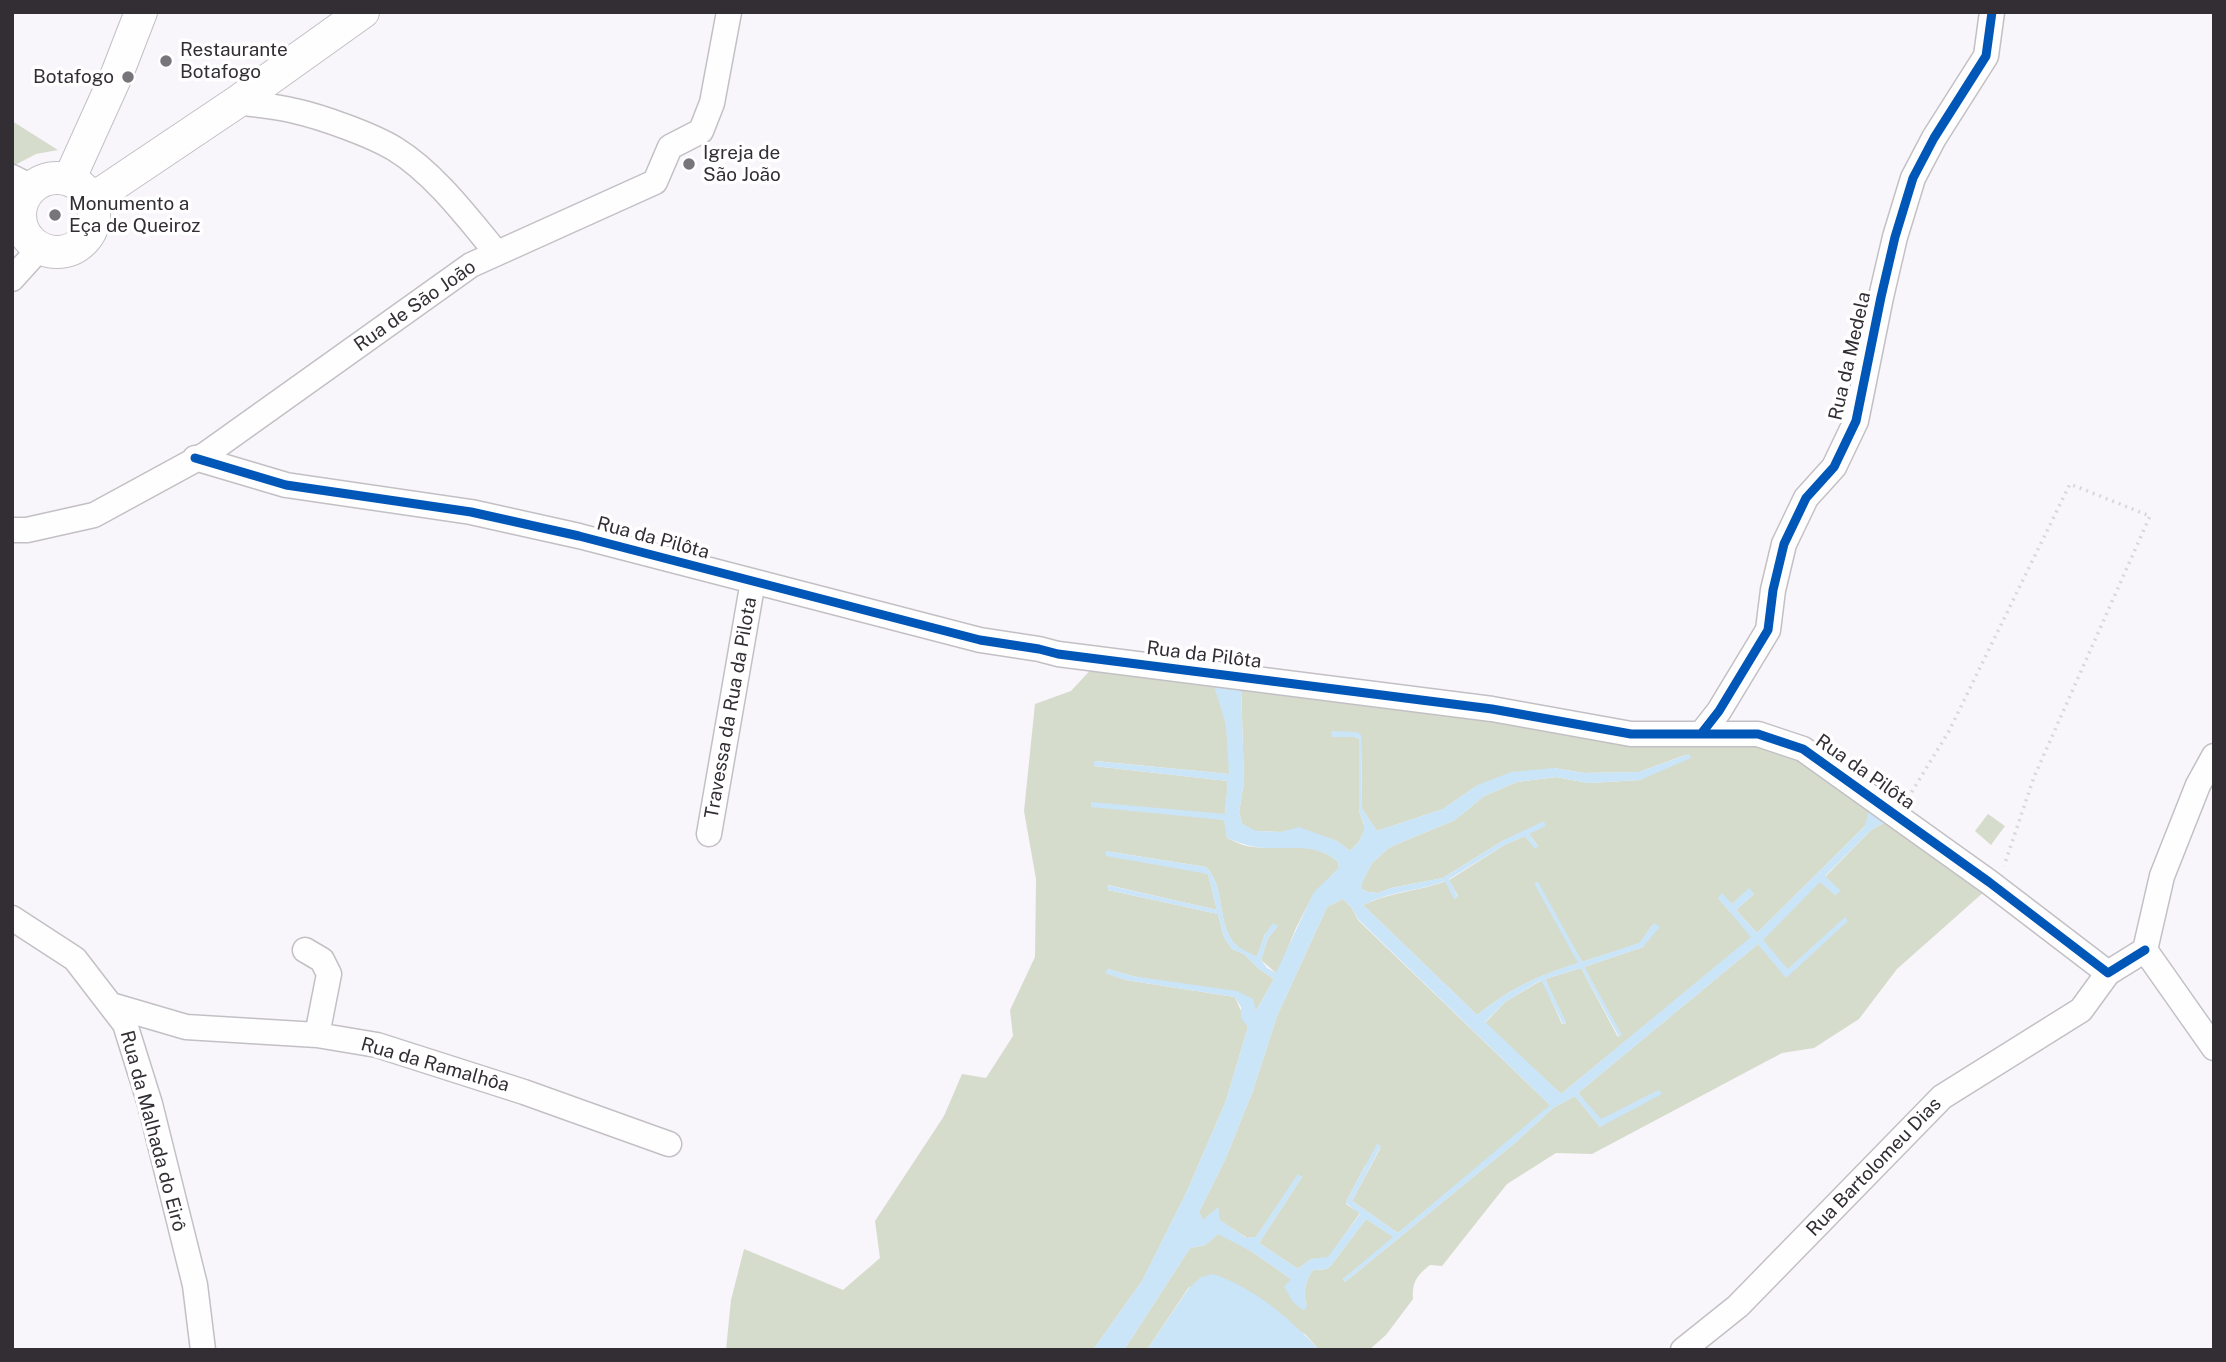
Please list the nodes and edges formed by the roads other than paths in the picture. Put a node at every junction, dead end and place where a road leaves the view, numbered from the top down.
1 (141, 12) edge
2 (363, 12) edge
3 (729, 12) edge
4 (1993, 12) edge
5 (237, 102) junction
6 (22, 182) edge
7 (80, 190) junction
8 (25, 235) edge
9 (496, 252) junction
10 (12, 279) edge
11 (195, 458) junction
12 (12, 530) edge
13 (753, 582) junction
14 (1701, 734) junction
15 (2214, 756) edge
16 (709, 834) dead end
17 (12, 918) edge
18 (305, 950) dead end
19 (2145, 950) junction
20 (2108, 973) junction
21 (111, 1005) junction
22 (317, 1035) junction
23 (2214, 1048) edge
24 (669, 1144) dead end
25 (203, 1350) edge
26 (1683, 1350) edge

1 - 7 main road
2 - 5 main road
3 - 9 street, Rua de São João
4 - 14 street, Rua da Medela
5 - 7 main road
5 - 9 street
6 - 7 main road
6 - 8 main road
7 - 8 main road
8 - 10 street
9 - 11 street, Rua de São João
11 - 12 street, Rua de São João
11 - 13 street, Rua da Pilôta
13 - 14 street, Rua da Pilôta
13 - 16 street, Travessa da Rua da Pilota
14 - 20 street, Rua da Pilôta
15 - 19 street
17 - 21 street, Rua da Malhada do Eirô
18 - 22 street
19 - 20 street
19 - 23 street
20 - 26 street, Rua Bartolomeu Dias
21 - 22 street, Rua da Ramalhôa
21 - 25 street, Rua da Malhada do Eirô
22 - 24 street, Rua da Ramalhôa

